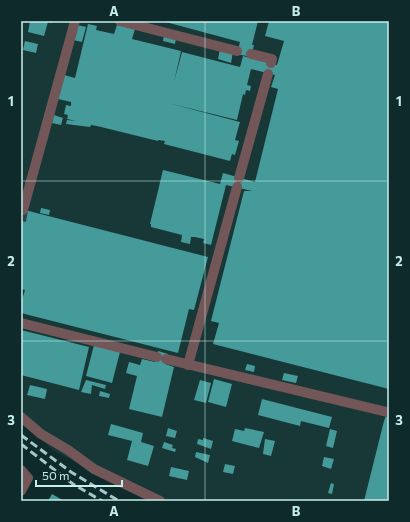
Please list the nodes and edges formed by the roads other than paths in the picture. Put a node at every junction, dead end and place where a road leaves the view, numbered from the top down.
1 (75, 21) edge
2 (120, 21) edge
3 (237, 51) dead end
4 (252, 54) dead end
5 (271, 63) dead end
6 (268, 74) dead end
7 (23, 210) dead end
8 (21, 324) edge
9 (188, 365) junction
10 (387, 412) dead end
11 (21, 418) edge
12 (21, 470) edge
13 (23, 489) edge
14 (160, 501) edge

1 - 7 street
2 - 3 street
4 - 5 street
6 - 9 street
8 - 9 street
9 - 10 street
11 - 14 street
12 - 13 street

